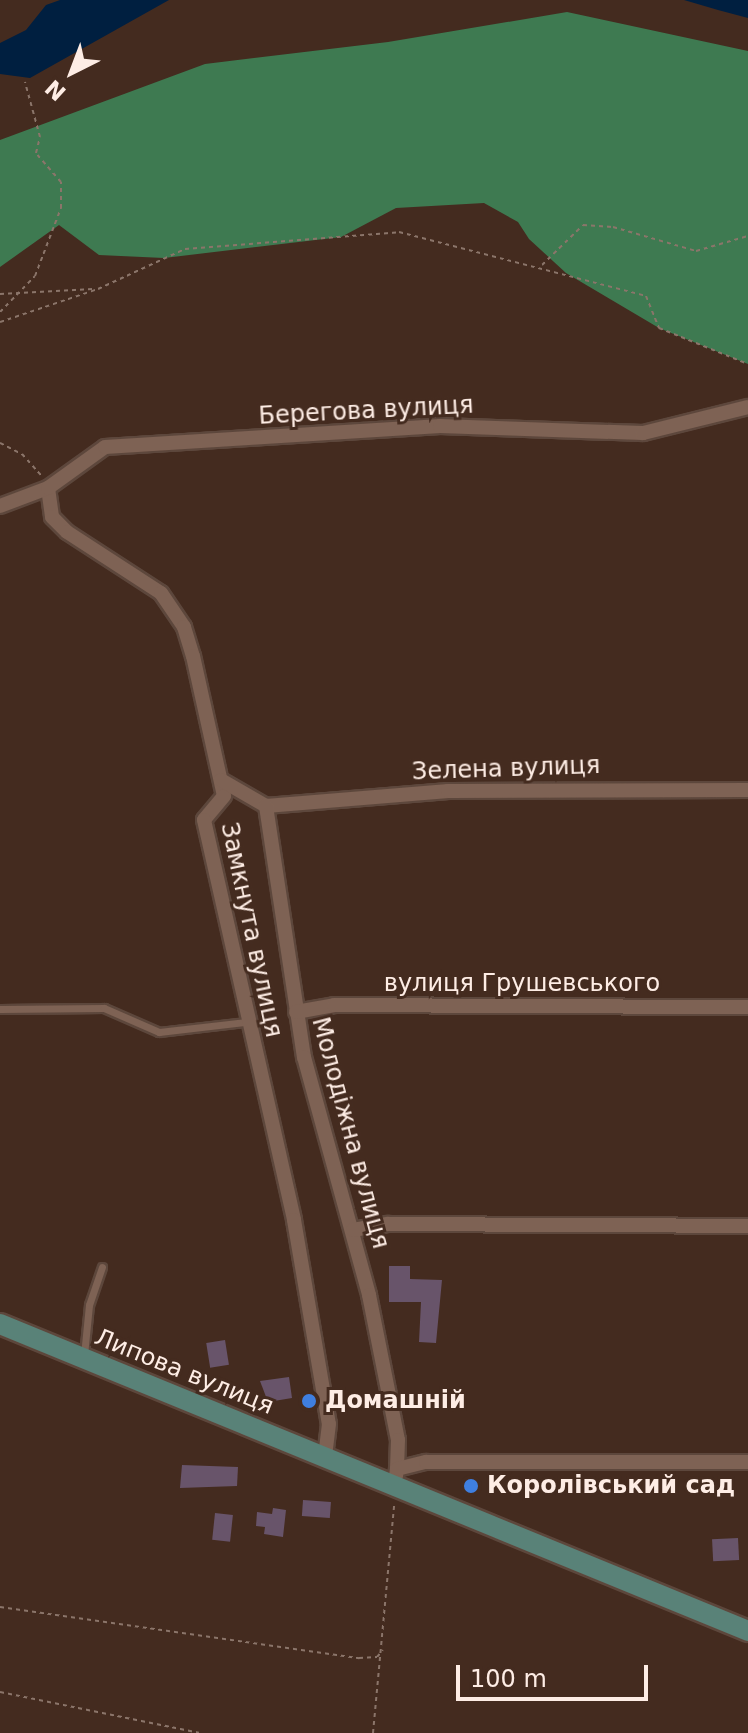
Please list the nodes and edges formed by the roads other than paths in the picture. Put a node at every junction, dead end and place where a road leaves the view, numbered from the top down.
1 (748, 407) edge
2 (48, 488) junction
3 (0, 506) edge
4 (221, 780) junction
5 (748, 790) edge
6 (266, 806) junction
7 (748, 1007) edge
8 (0, 1009) edge
9 (296, 1012) junction
10 (246, 1022) junction
11 (748, 1226) edge
12 (353, 1230) junction
13 (102, 1267) dead end
14 (0, 1324) edge
15 (83, 1360) junction
16 (325, 1455) junction
17 (748, 1462) edge
18 (396, 1479) junction
19 (748, 1631) edge

1 - 2 street, Берегова вулиця
2 - 3 street, Берегова вулиця
2 - 4 street
4 - 6 street
4 - 10 street, Замкнута вулиця
5 - 6 street, Зелена вулиця
6 - 9 street, Молодіжна вулиця
7 - 9 street, вулиця Грушевського
8 - 10 lane
9 - 12 street, Молодіжна вулиця
10 - 16 street, Замкнута вулиця
11 - 12 street
12 - 18 street, Молодіжна вулиця
13 - 15 lane
14 - 15 street, Липова вулиця
15 - 16 street, Липова вулиця
16 - 18 street, Липова вулиця
17 - 18 street
18 - 19 street, Липова вулиця

